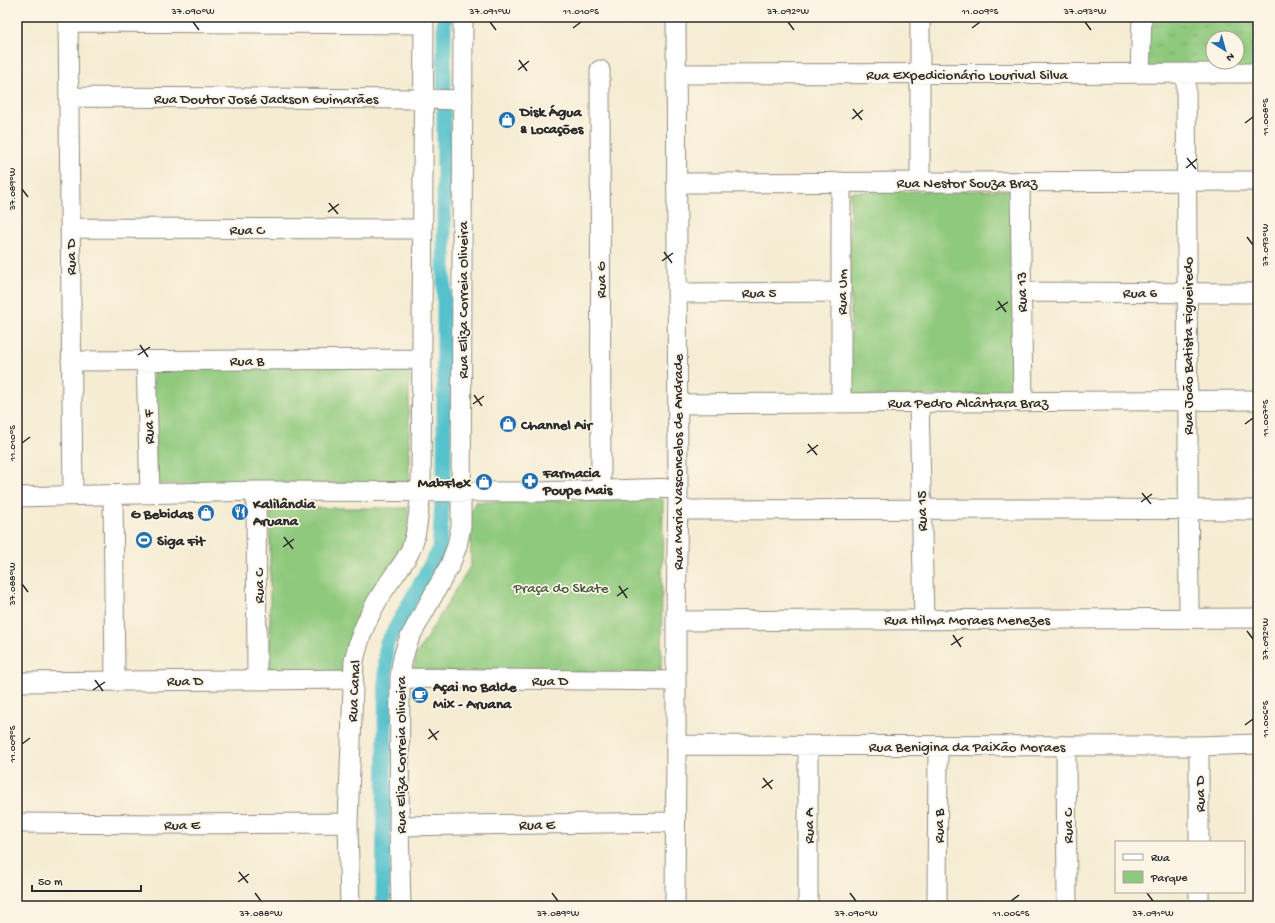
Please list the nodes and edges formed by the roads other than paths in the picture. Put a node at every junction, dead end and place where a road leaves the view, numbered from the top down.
1 (463, 17) edge
2 (676, 17) edge
3 (920, 17) edge
4 (1142, 17) edge
5 (68, 19) edge
6 (424, 20) edge
7 (600, 70) dead end
8 (1140, 73) junction
9 (1186, 73) junction
10 (1258, 73) edge
11 (676, 74) junction
12 (920, 74) junction
13 (69, 96) junction
14 (424, 99) junction
15 (463, 100) junction
16 (1258, 181) edge
17 (676, 182) junction
18 (841, 182) junction
19 (920, 182) junction
20 (1020, 182) junction
21 (1187, 182) junction
22 (70, 228) junction
23 (423, 229) junction
24 (841, 292) junction
25 (1021, 292) junction
26 (1187, 292) junction
27 (678, 293) junction
28 (1258, 293) edge
29 (422, 359) junction
30 (146, 360) junction
31 (71, 361) junction
32 (1258, 400) edge
33 (1188, 401) junction
34 (841, 402) junction
35 (919, 402) junction
36 (1023, 402) junction
37 (678, 404) junction
38 (678, 488) junction
39 (601, 490) junction
40 (256, 492) junction
41 (462, 492) junction
42 (421, 493) junction
43 (150, 494) junction
44 (113, 495) junction
45 (73, 496) junction
46 (17, 497) edge
47 (678, 510) junction
48 (921, 510) junction
49 (1188, 510) junction
50 (1258, 510) edge
51 (1189, 618) junction
52 (1258, 618) edge
53 (924, 619) junction
54 (676, 621) junction
55 (400, 678) junction
56 (353, 679) junction
57 (115, 680) junction
58 (257, 680) junction
59 (676, 681) junction
60 (17, 682) edge
61 (1258, 744) edge
62 (676, 746) junction
63 (808, 746) junction
64 (938, 746) junction
65 (1066, 746) junction
66 (1199, 746) junction
67 (675, 822) junction
68 (17, 823) edge
69 (348, 823) junction
70 (399, 826) junction
71 (1199, 841) edge
72 (1199, 893) edge
73 (350, 906) edge
74 (401, 906) edge
75 (674, 906) edge
76 (808, 906) edge
77 (937, 906) edge
78 (1067, 906) edge
79 (1199, 906) edge

1 - 15 street, Rua Eliza Correia Oliveira
2 - 11 street, Rua Maria Vasconcelos de Andrade
3 - 12 street
4 - 8 street
5 - 6 street
5 - 13 street, Rua D
6 - 14 street
7 - 39 street, Rua G
8 - 9 street, Rua Expedicionário Lourival Silva
8 - 12 street, Rua Expedicionário Lourival Silva
9 - 10 street, Rua Expedicionário Lourival Silva
9 - 21 street, Rua João Batista Figueiredo
11 - 12 street, Rua Expedicionário Lourival Silva
11 - 17 street, Rua Maria Vasconcelos de Andrade
12 - 19 street
13 - 14 street, Rua Doutor José Jackson Guimarães
13 - 22 street, Rua D
14 - 15 street, Rua Doutor José Jackson Guimarães
14 - 23 street
15 - 41 street, Rua Eliza Correia Oliveira
16 - 21 street, Rua Nestor Souza Braz
17 - 18 street, Rua Nestor Souza Braz
17 - 27 street, Rua Maria Vasconcelos de Andrade
18 - 19 street, Rua Nestor Souza Braz
18 - 24 street, Rua Um
19 - 20 street, Rua Nestor Souza Braz
20 - 21 street, Rua Nestor Souza Braz
20 - 25 street, Rua 13
21 - 26 street, Rua João Batista Figueiredo
22 - 23 street, Rua C
22 - 31 street, Rua D
23 - 29 street
24 - 27 street, Rua 5
24 - 34 street, Rua Um
25 - 26 street, Rua 6
25 - 36 street, Rua 13
26 - 28 street, Rua 6
26 - 33 street, Rua João Batista Figueiredo
27 - 37 street, Rua Maria Vasconcelos de Andrade
29 - 30 street, Rua B
29 - 42 street
30 - 31 street, Rua B
30 - 43 street, Rua F
31 - 45 street, Rua D
32 - 33 street, Rua Pedro Alcântara Braz
33 - 36 street, Rua Pedro Alcântara Braz
33 - 49 street, Rua João Batista Figueiredo
34 - 35 street, Rua Pedro Alcântara Braz
34 - 37 street, Rua Pedro Alcântara Braz
35 - 36 street, Rua Pedro Alcântara Braz
35 - 48 street, Rua 15
37 - 38 street, Rua Maria Vasconcelos de Andrade
38 - 39 street
38 - 47 street, Rua Maria Vasconcelos de Andrade
39 - 41 street
40 - 42 street
40 - 43 street
40 - 58 street, Rua C
41 - 42 street
41 - 55 street, Rua Eliza Correia Oliveira
42 - 56 street, Rua Canal
43 - 44 street
44 - 45 street
44 - 57 street
45 - 46 street
47 - 48 street
47 - 54 street, Rua Maria Vasconcelos de Andrade
48 - 49 street
48 - 53 street, Rua 15
49 - 50 street
49 - 51 street, Rua João Batista Figueiredo
51 - 52 street, Rua Hilma Moraes Menezes
51 - 53 street, Rua Hilma Moraes Menezes
53 - 54 street, Rua Hilma Moraes Menezes
54 - 59 street, Rua Maria Vasconcelos de Andrade
55 - 59 street, Rua D
55 - 70 street, Rua Eliza Correia Oliveira
56 - 58 street, Rua D
56 - 69 street, Rua Canal
57 - 58 street, Rua D
57 - 60 street, Rua D
59 - 62 street, Rua Maria Vasconcelos de Andrade
61 - 66 street, Rua Benigina da Paixão Moraes
62 - 63 street, Rua Benigina da Paixão Moraes
62 - 67 street, Rua Maria Vasconcelos de Andrade
63 - 64 street, Rua Benigina da Paixão Moraes
63 - 76 street, Rua A
64 - 65 street, Rua Benigina da Paixão Moraes
64 - 77 street, Rua B
65 - 66 street, Rua Benigina da Paixão Moraes
65 - 78 street, Rua C
66 - 71 street, Rua D
67 - 70 street, Rua E
67 - 75 street, Rua Maria Vasconcelos de Andrade
68 - 69 street, Rua E
69 - 73 street, Rua Canal
70 - 74 street, Rua Eliza Correia Oliveira
72 - 79 street

